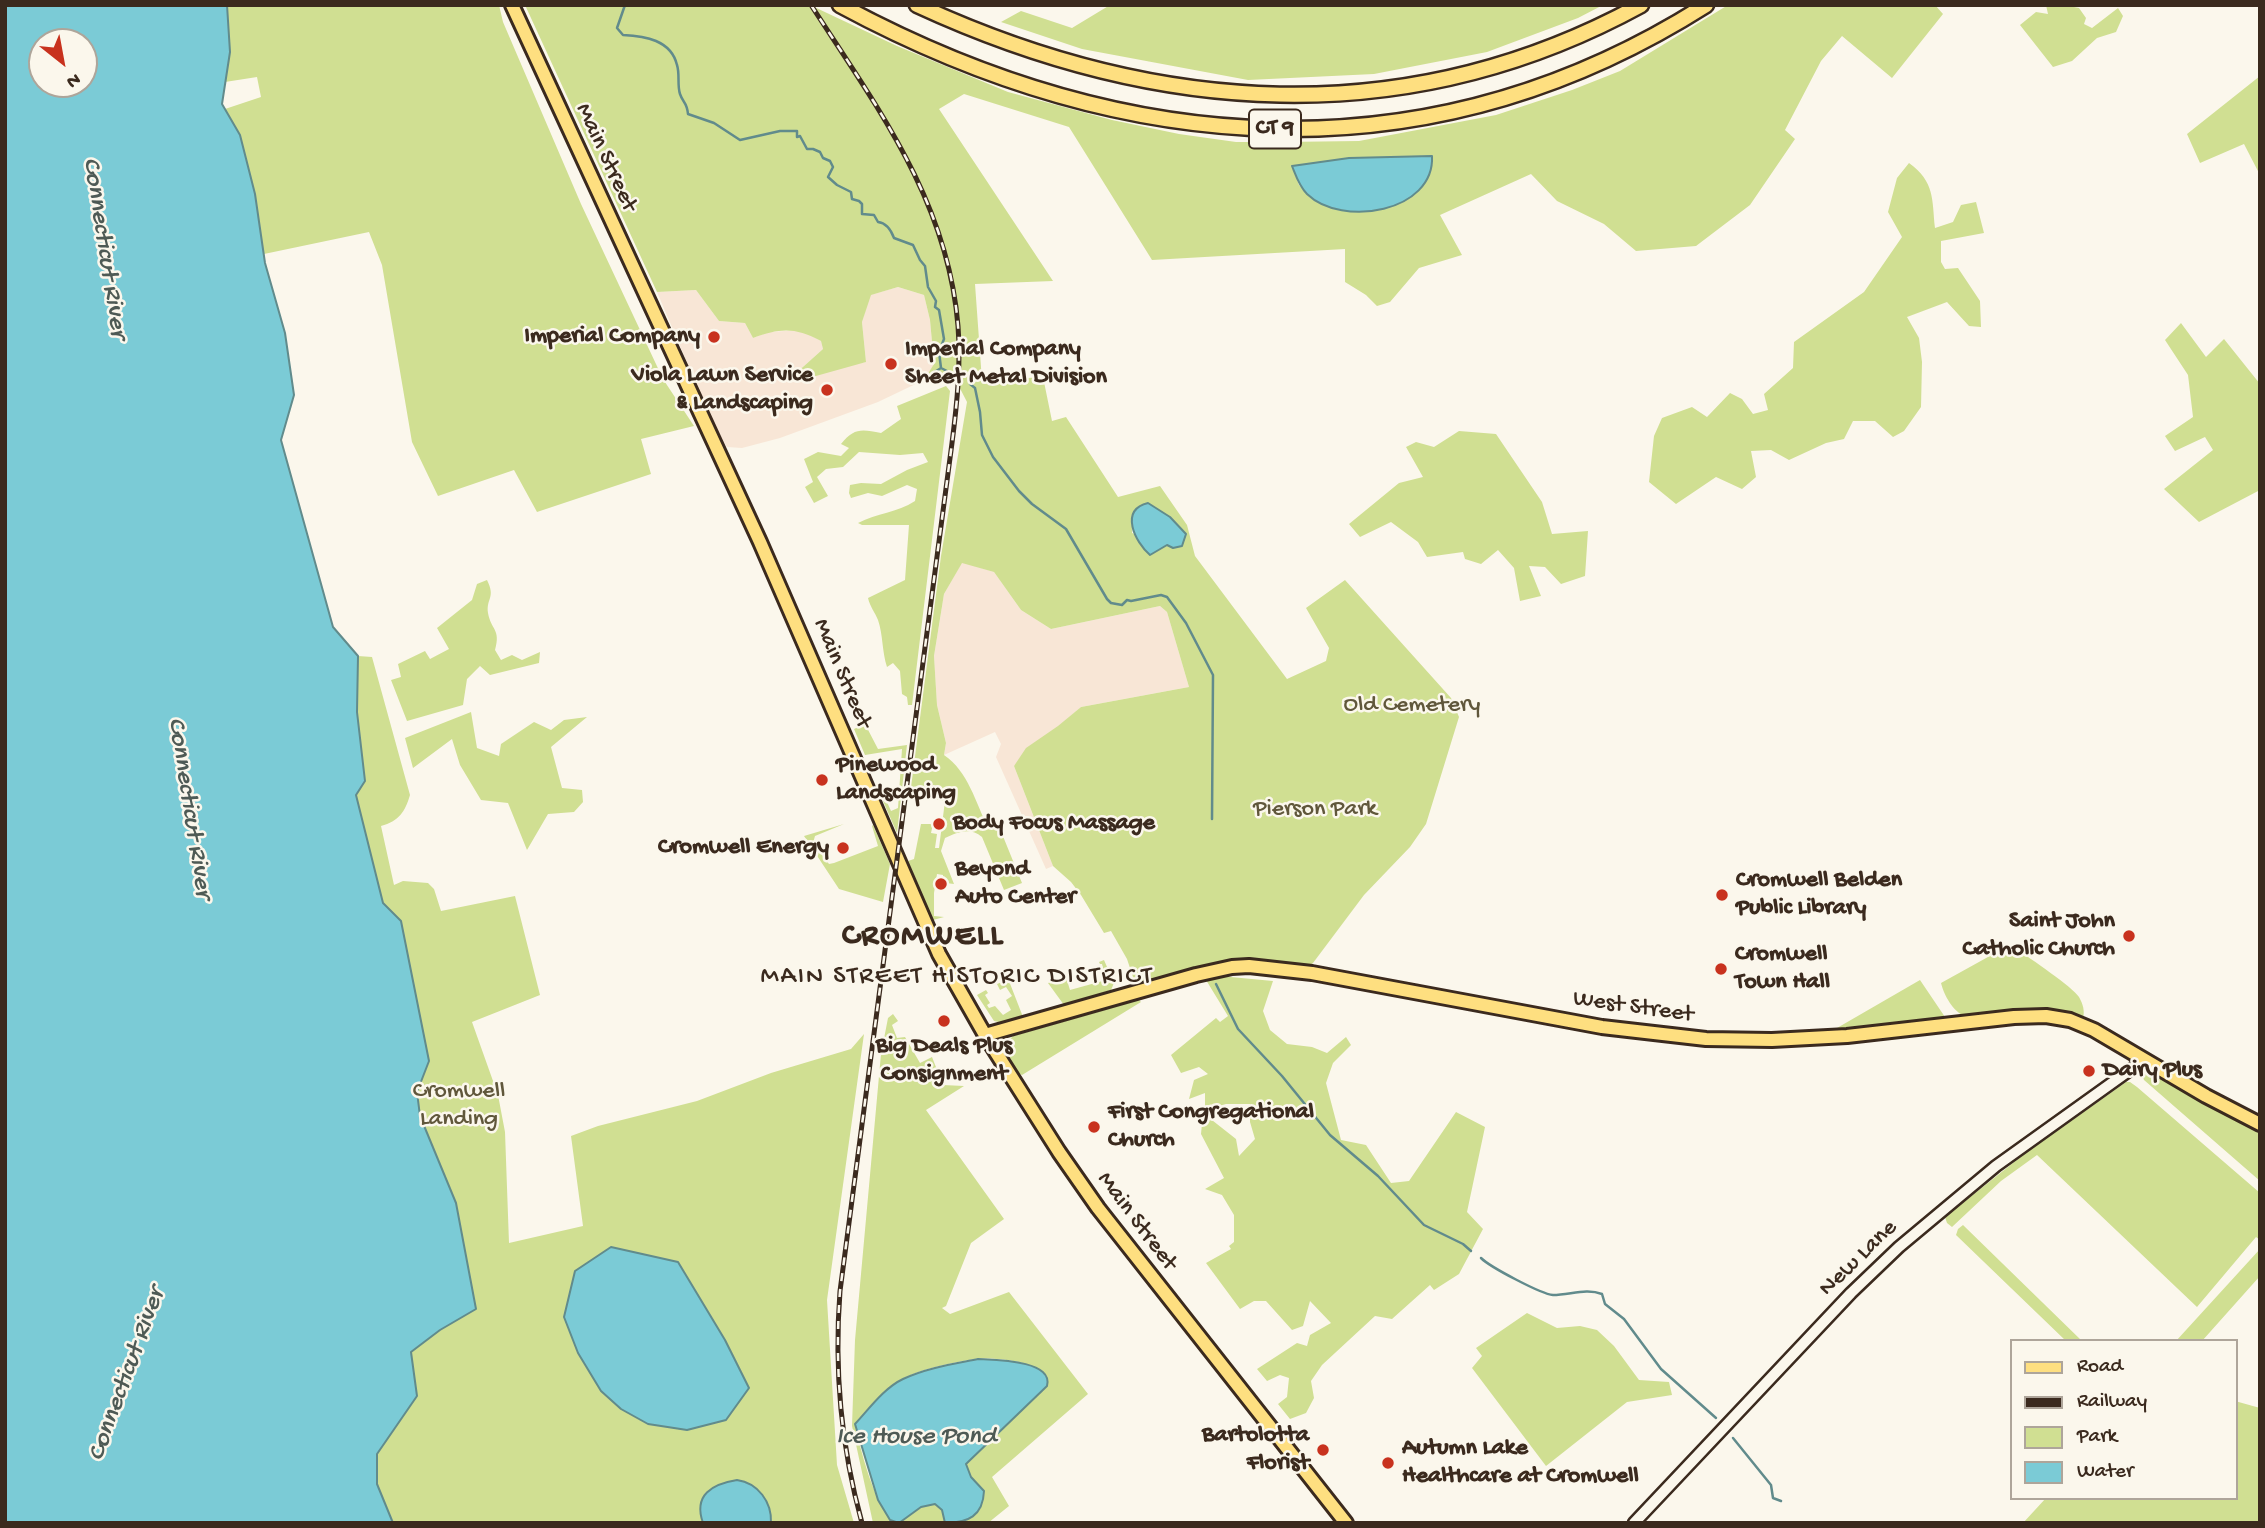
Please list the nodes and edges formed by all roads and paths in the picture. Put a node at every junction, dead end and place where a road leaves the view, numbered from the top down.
1 (512, 5) edge
2 (840, 5) edge
3 (916, 5) edge
4 (1641, 5) edge
5 (1706, 5) edge
6 (985, 1035) junction
7 (2144, 1060) junction
8 (2260, 1124) edge
9 (1346, 1523) edge
10 (1634, 1523) edge

1 - 6 main road, Main Street
2 - 5 highway, CT 9
3 - 4 highway, CT 9
6 - 7 main road, West Street
6 - 9 main road, Main Street
7 - 8 main road, West Street
7 - 10 street, New Lane

